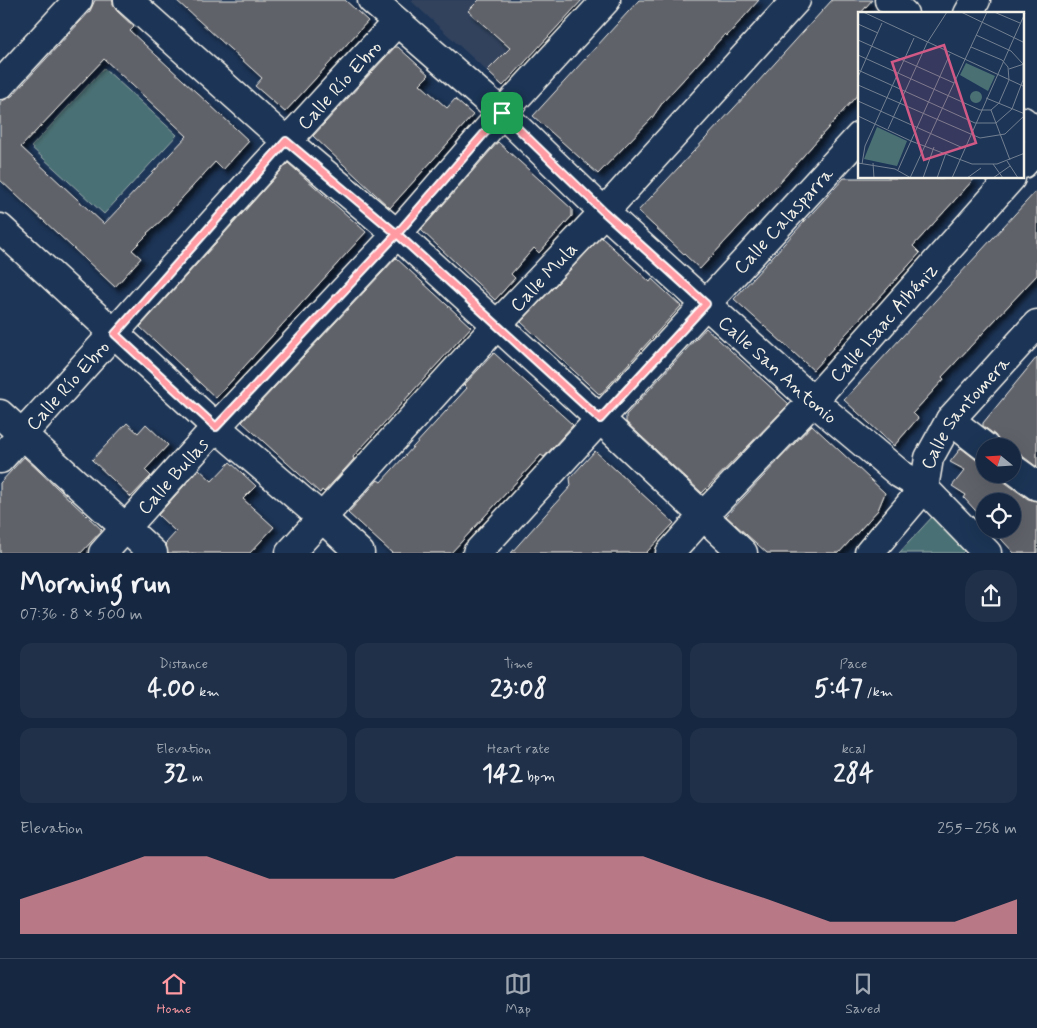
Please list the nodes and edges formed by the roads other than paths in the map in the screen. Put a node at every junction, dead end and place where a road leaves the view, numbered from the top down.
1 (78, 0) edge
2 (128, 0) edge
3 (372, 0) edge
4 (606, 0) edge
5 (796, 0) edge
6 (889, 0) edge
7 (976, 0) edge
8 (902, 12) edge
9 (969, 12) edge
10 (396, 22) junction
11 (0, 85) edge
12 (502, 113) junction
13 (1024, 122) edge
14 (1037, 133) edge
15 (858, 138) edge
16 (286, 141) junction
17 (1037, 148) edge
18 (1024, 163) edge
19 (1010, 179) edge
20 (604, 212) junction
21 (0, 228) edge
22 (397, 234) junction
23 (706, 304) junction
24 (1037, 324) edge
25 (496, 326) junction
26 (115, 334) junction
27 (813, 401) junction
28 (0, 414) edge
29 (600, 419) junction
30 (950, 420) junction
31 (216, 427) junction
32 (22, 435) junction
33 (976, 440) edge
34 (0, 459) edge
35 (1021, 474) edge
36 (1037, 486) edge
37 (924, 488) junction
38 (703, 516) junction
39 (322, 517) junction
40 (126, 528) junction
41 (103, 553) edge
42 (152, 553) edge
43 (290, 553) edge
44 (360, 553) edge
45 (478, 553) edge
46 (670, 553) edge
47 (743, 553) edge
48 (870, 553) edge
49 (987, 553) edge

1 - 11 street
2 - 16 street
3 - 10 street, Calle San Antonio
4 - 12 street, Calle Bullas
5 - 20 street, Calle Mula
6 - 8 street
7 - 9 street
10 - 12 street, Calle San Antonio
10 - 16 street, Calle Río Ebro
12 - 20 street, Calle San Antonio
12 - 22 street, Calle Bullas
13 - 14 street
15 - 23 street, Calle Calasparra
16 - 22 street
16 - 26 street, Calle Río Ebro
17 - 18 street
19 - 27 street, Calle Isaac Albéniz
20 - 23 street, Calle San Antonio
20 - 25 street, Calle Mula
21 - 26 street
22 - 25 street
22 - 31 street, Calle Bullas
23 - 27 street, Calle San Antonio
23 - 29 street, Calle Calasparra
24 - 30 street, Calle Santomera
25 - 29 street
25 - 39 street, Calle Mula
26 - 31 street
26 - 32 street, Calle Río Ebro
27 - 37 street, Calle San Antonio
27 - 38 street, Calle Isaac Albéniz
28 - 32 street
29 - 38 street
29 - 45 street, Calle Calasparra
30 - 33 street
30 - 37 street, Calle Santomera
31 - 39 street
31 - 40 street, Calle Bullas
32 - 34 street, Calle Río Ebro
32 - 40 street
35 - 36 street
37 - 48 street
37 - 49 street, Calle San Antonio
38 - 46 street, Calle Isaac Albéniz
38 - 47 street
39 - 43 street, Calle Mula
39 - 44 street
40 - 41 street, Calle Bullas
40 - 42 street

